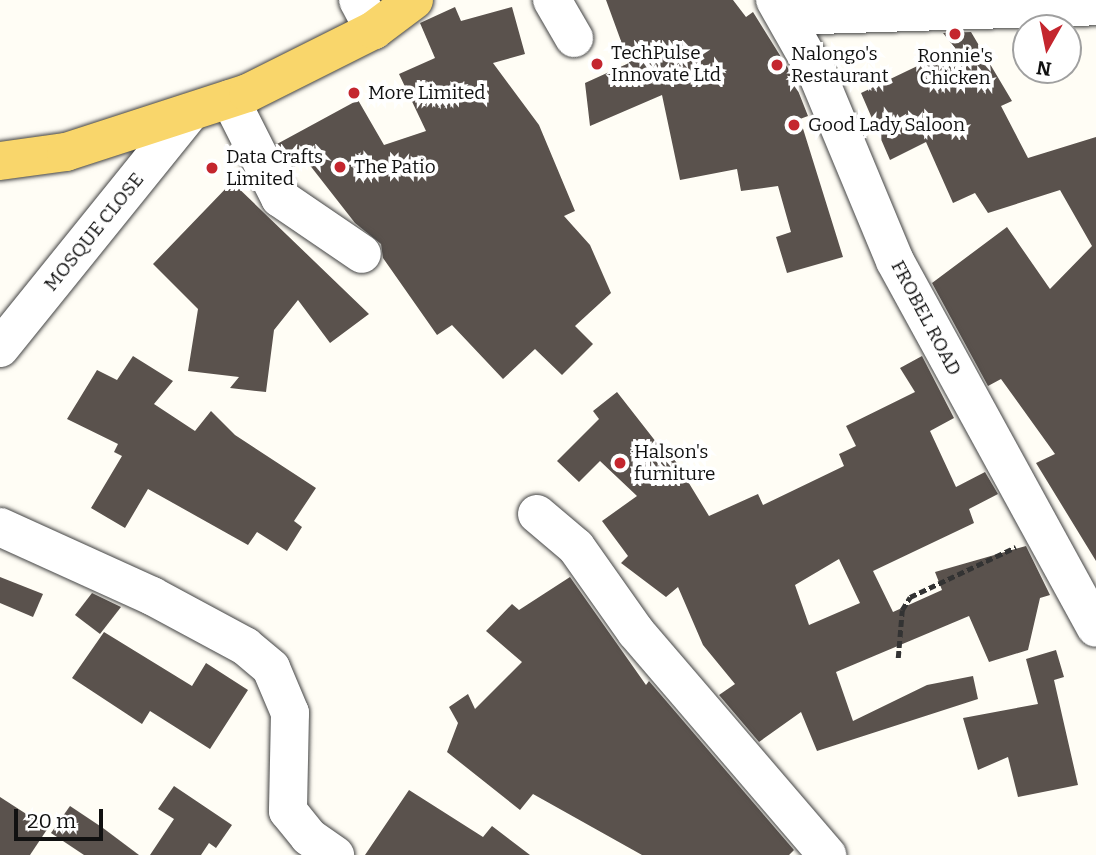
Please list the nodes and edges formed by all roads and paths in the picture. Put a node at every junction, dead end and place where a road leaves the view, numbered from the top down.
1 (414, 0) edge
2 (552, 0) edge
3 (1096, 6) edge
4 (780, 8) edge
5 (366, 15) edge
6 (574, 38) dead end
7 (230, 99) junction
8 (188, 115) junction
9 (0, 161) edge
10 (362, 254) dead end
11 (0, 348) edge
12 (537, 514) dead end
13 (0, 527) edge
14 (1045, 533) junction
15 (1095, 622) edge
16 (898, 659) dead end
17 (335, 855) edge
18 (827, 855) edge

1 - 5 main road
2 - 6 street
3 - 4 street
4 - 14 street, FROBEL ROAD
5 - 7 main road
7 - 8 main road
7 - 10 street
8 - 9 main road
8 - 11 street, MOSQUE CLOSE
12 - 18 street
13 - 17 street
14 - 15 street, FROBEL ROAD
14 - 16 path

